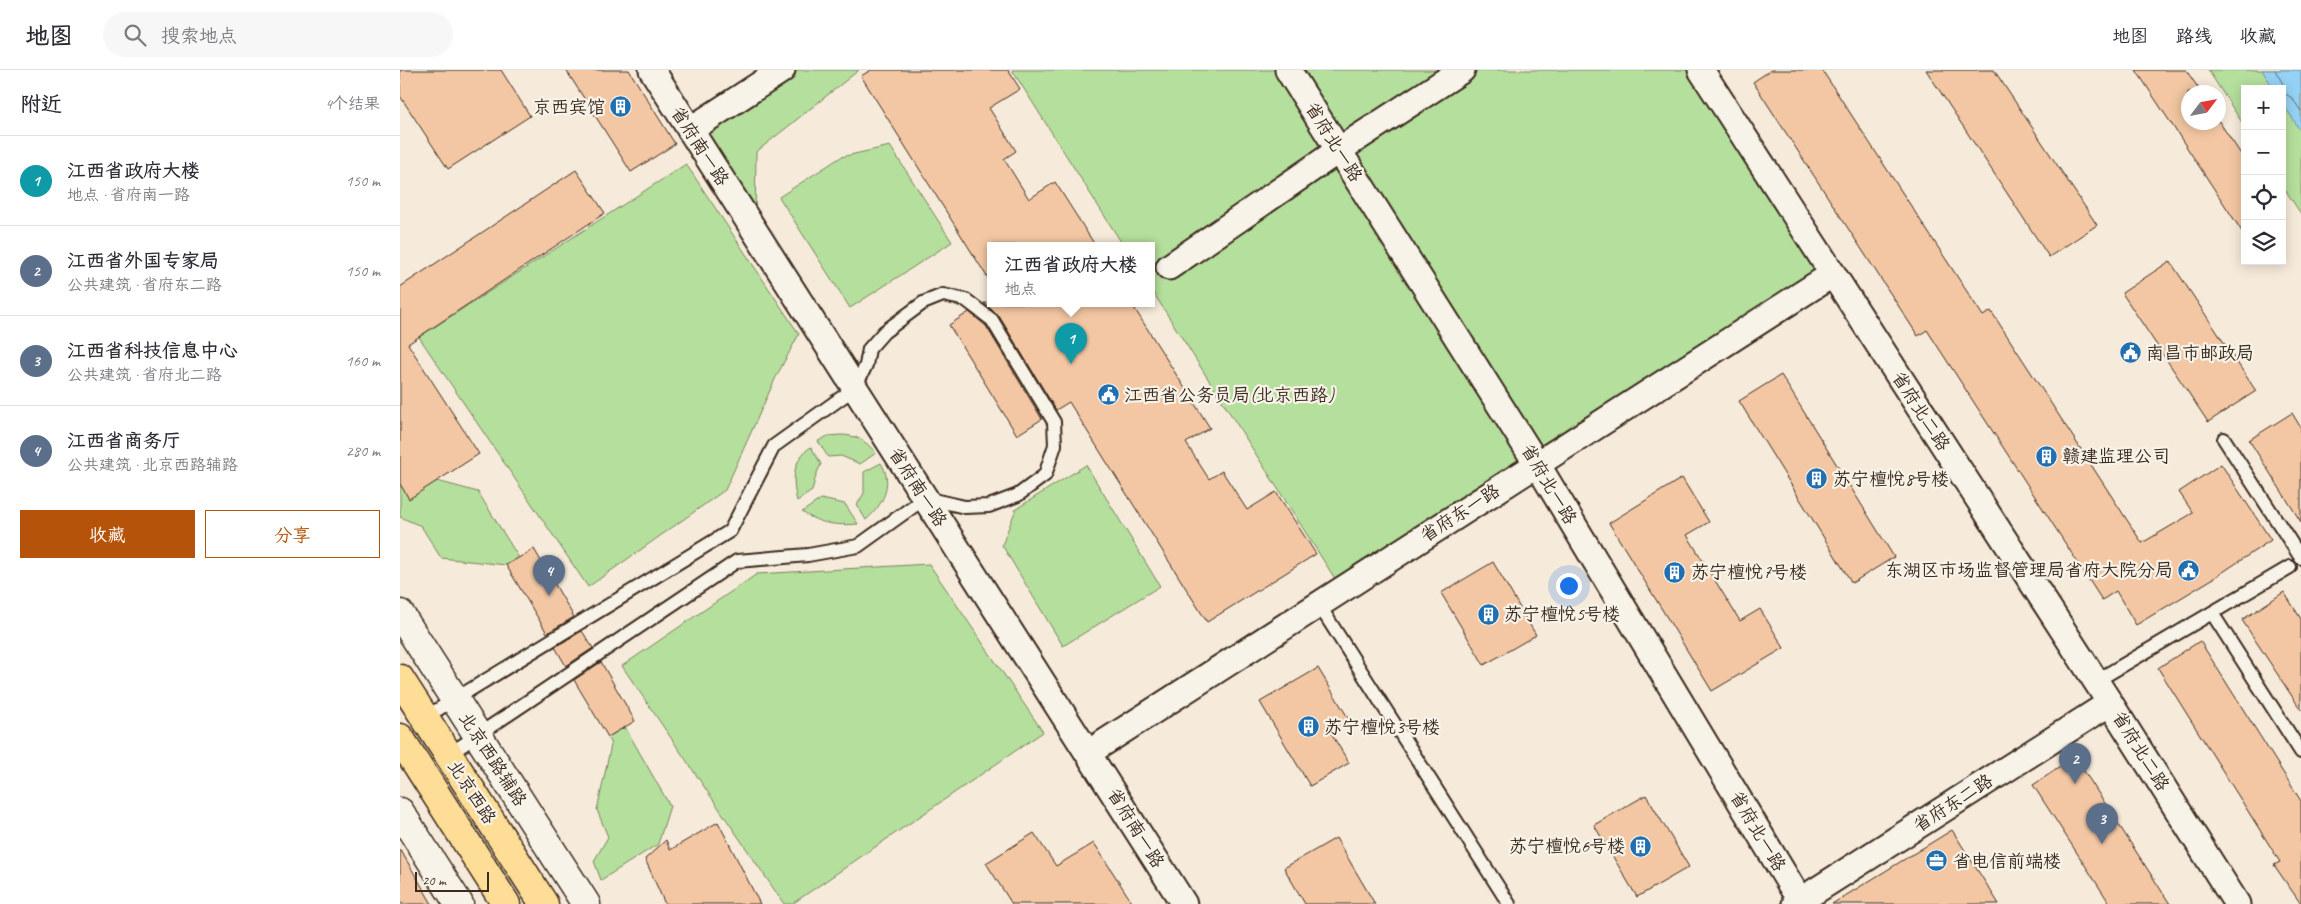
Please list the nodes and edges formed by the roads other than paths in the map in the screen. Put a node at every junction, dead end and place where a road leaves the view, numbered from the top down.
1 (652, 70) edge
2 (782, 70) edge
3 (1288, 70) edge
4 (1462, 70) edge
5 (1701, 70) edge
6 (690, 130) junction
7 (1339, 150) junction
8 (1169, 267) dead end
9 (1833, 274) junction
10 (855, 388) junction
11 (2224, 439) dead end
12 (1537, 464) junction
13 (925, 498) junction
14 (2301, 558) edge
15 (2290, 566) dead end
16 (1319, 605) junction
17 (2212, 613) junction
18 (400, 614) edge
19 (400, 679) edge
20 (2096, 681) junction
21 (454, 699) junction
22 (2110, 702) junction
23 (424, 718) junction
24 (478, 735) junction
25 (400, 738) edge
26 (2301, 752) edge
27 (1088, 753) junction
28 (448, 755) junction
29 (400, 812) edge
30 (1799, 903) edge
31 (459, 904) edge
32 (506, 904) edge
33 (544, 904) edge
34 (586, 904) edge
35 (1184, 904) edge
36 (1509, 904) edge
37 (2237, 904) edge

1 - 6 street, 省府南一路
2 - 6 street
3 - 7 street, 省府北一路
4 - 7 street
5 - 9 street, 省府北二路
6 - 10 street, 省府南一路
7 - 8 street
7 - 12 street, 省府北一路
9 - 12 street, 省府东一路
9 - 20 street, 省府北二路
10 - 13 street, 省府南一路
10 - 13 lane
10 - 21 lane
11 - 14 lane
12 - 16 street, 省府东一路
12 - 30 street, 省府北一路
13 - 24 lane
13 - 27 street, 省府南一路
15 - 17 lane
16 - 27 street, 省府东一路
16 - 36 lane
17 - 20 lane
17 - 26 lane
18 - 21 main road, 北京西路辅路
19 - 23 main road, 北京西路
20 - 22 street, 省府北二路
21 - 23 lane
21 - 24 main road, 北京西路辅路
22 - 30 street, 省府东二路
22 - 37 street, 省府北二路
23 - 28 main road, 北京西路
24 - 28 lane
24 - 34 main road, 北京西路辅路
25 - 32 main road, 北京西路
27 - 35 street, 省府南一路
28 - 33 main road, 北京西路
29 - 31 main road

